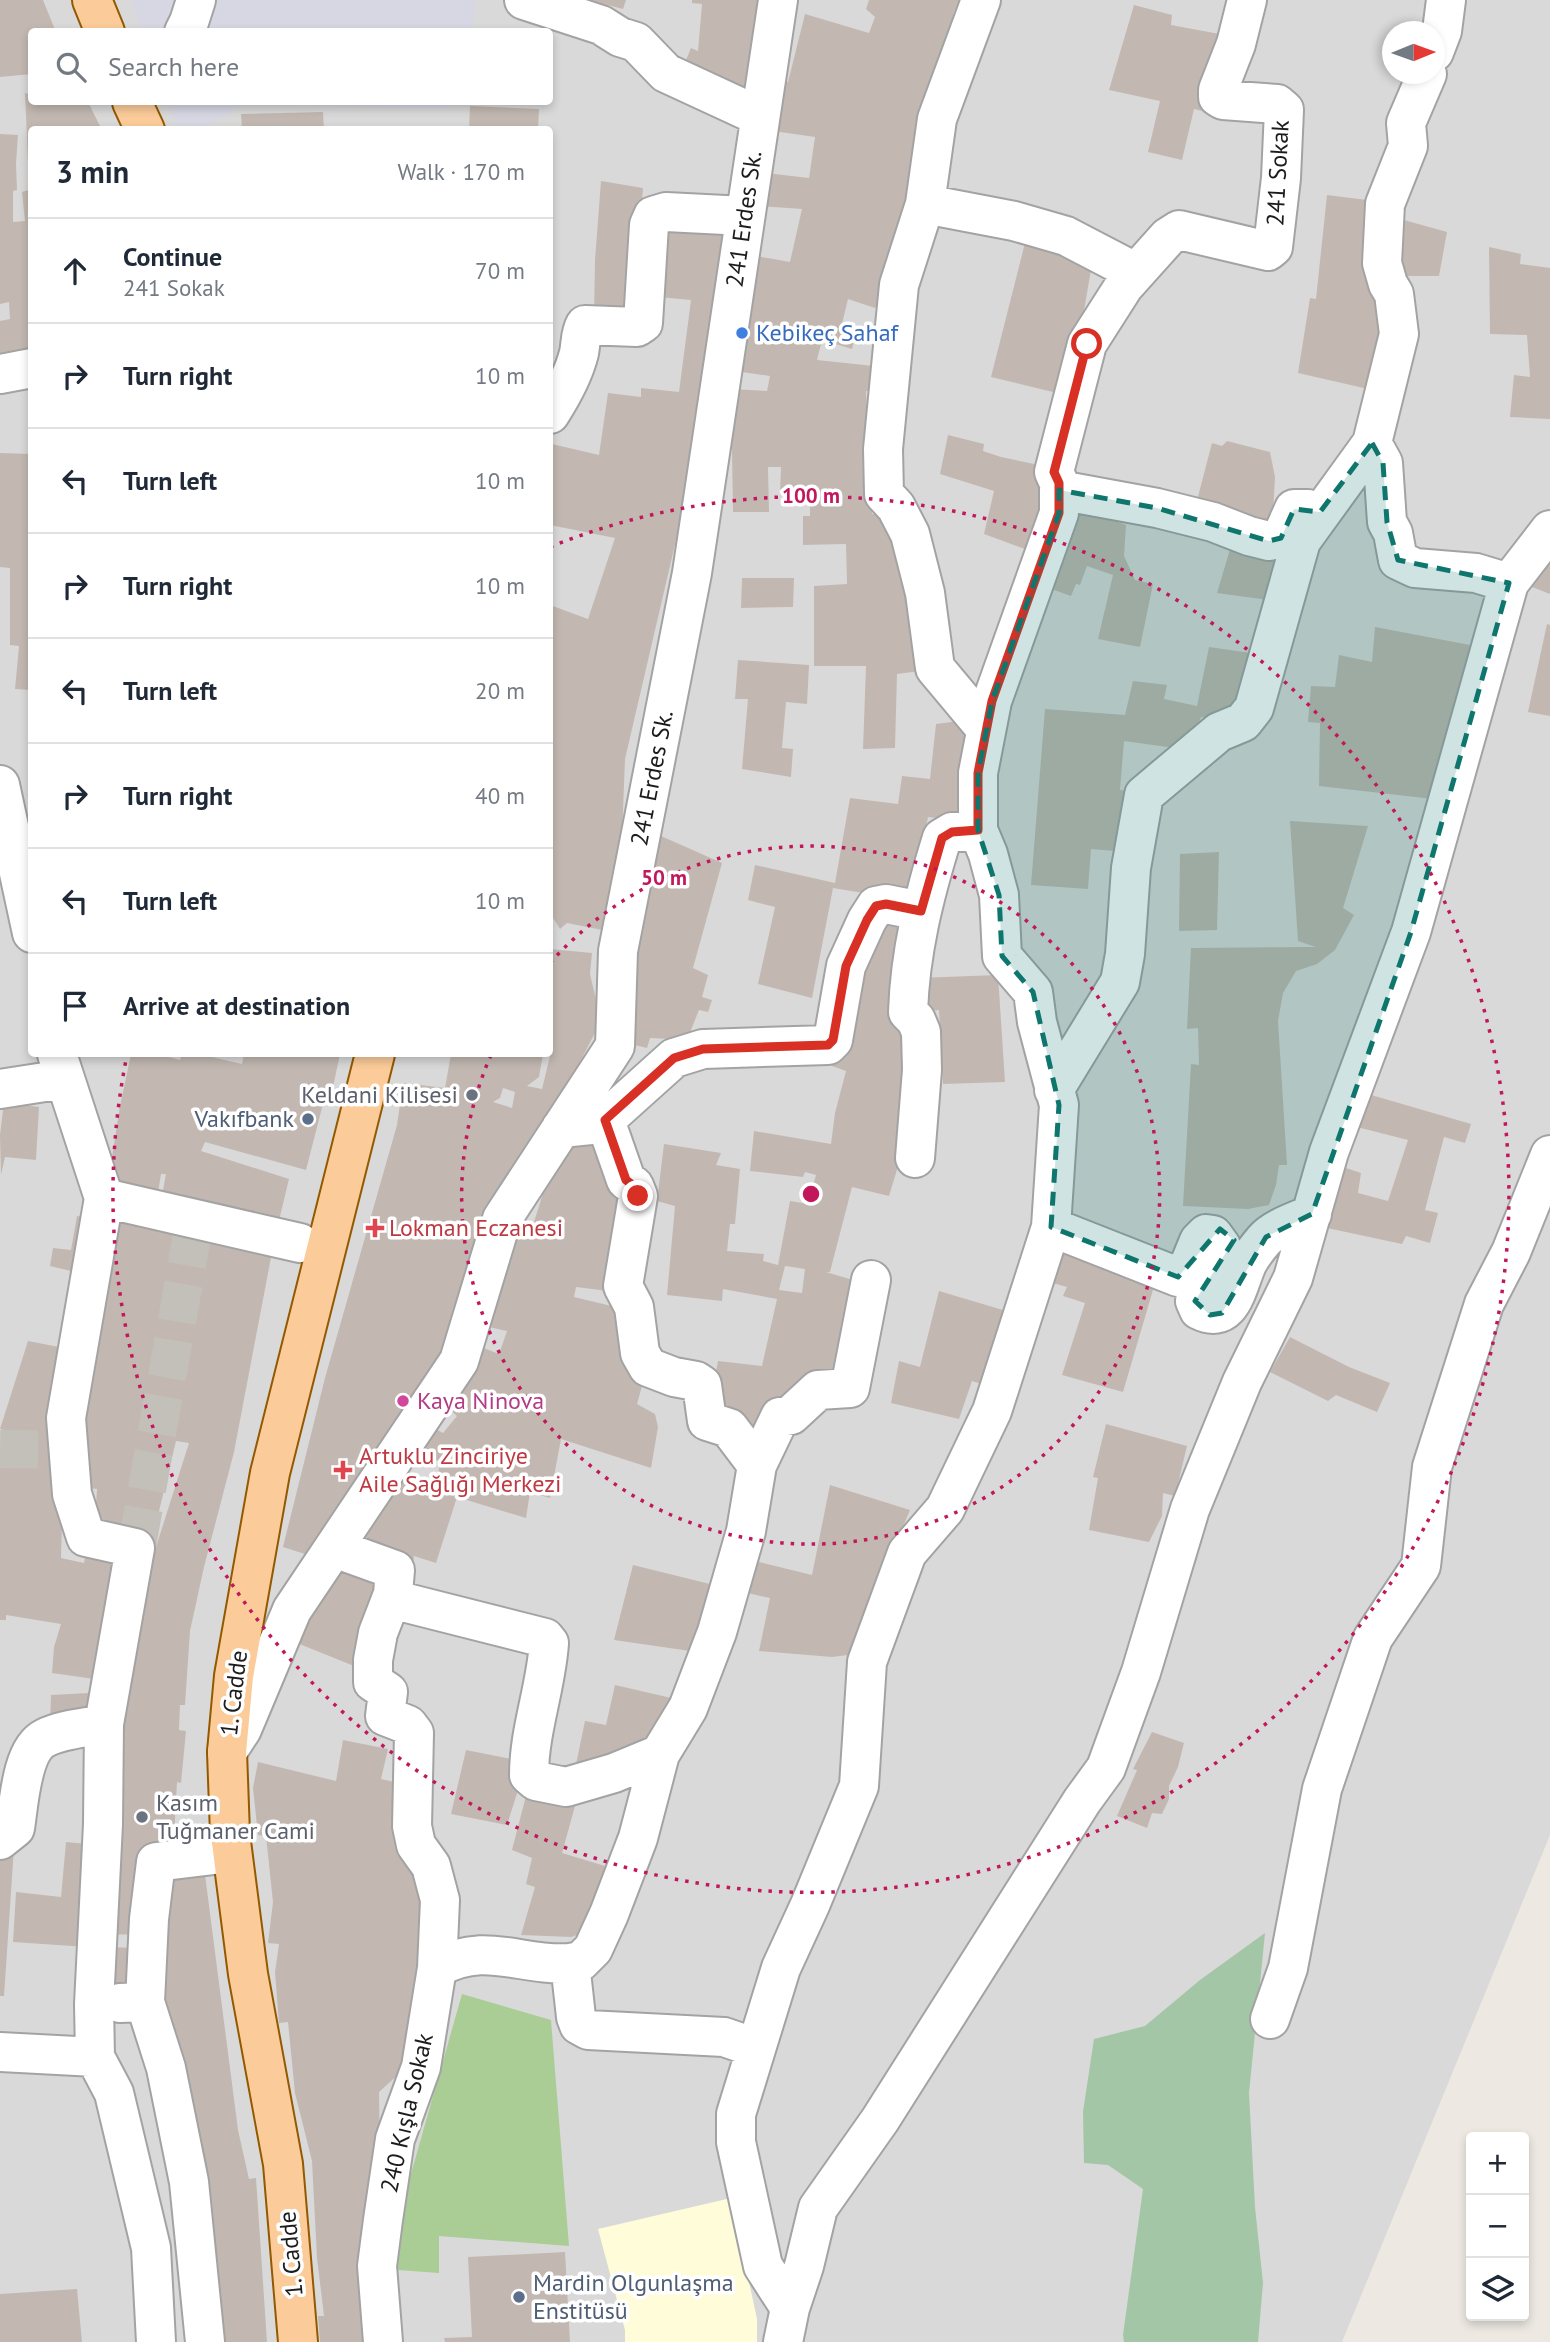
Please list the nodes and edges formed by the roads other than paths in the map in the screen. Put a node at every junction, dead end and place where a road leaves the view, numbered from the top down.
1 (92, 0) edge
2 (195, 0) edge
3 (524, 0) edge
4 (778, 0) edge
5 (981, 0) edge
6 (1247, 0) edge
7 (1446, 0) edge
8 (1443, 21) edge
9 (103, 28) edge
10 (186, 28) edge
11 (1423, 84) edge
12 (123, 105) edge
13 (759, 117) junction
14 (141, 126) edge
15 (925, 204) junction
16 (745, 216) junction
17 (1135, 272) junction
18 (28, 369) edge
19 (0, 374) edge
20 (553, 409) edge
21 (1372, 443) junction
22 (1059, 489) junction
23 (1320, 512) junction
24 (1550, 530) edge
25 (1509, 583) junction
26 (986, 729) junction
27 (0, 785) edge
28 (978, 830) junction
29 (921, 911) junction
30 (28, 914) edge
31 (374, 1057) edge
32 (61, 1066) edge
33 (0, 1089) edge
34 (1054, 1090) junction
35 (605, 1120) junction
36 (561, 1128) junction
37 (1550, 1155) edge
38 (915, 1158) dead end
39 (104, 1198) junction
40 (1312, 1214) junction
41 (1051, 1227) junction
42 (300, 1243) dead end
43 (871, 1280) dead end
44 (757, 1465) junction
45 (334, 1548) junction
46 (390, 1600) junction
47 (104, 1724) junction
48 (226, 1752) junction
49 (660, 1755) junction
50 (0, 1840) edge
51 (214, 1854) dead end
52 (570, 1963) junction
53 (437, 1968) junction
54 (145, 2002) junction
55 (94, 2004) junction
56 (1270, 2019) dead end
57 (756, 2048) junction
58 (0, 2052) edge
59 (95, 2057) junction
60 (787, 2325) edge
61 (156, 2342) edge
62 (205, 2342) edge
63 (298, 2342) edge
64 (383, 2342) edge

1 - 9 main road
2 - 10 street
3 - 13 street
4 - 13 street, 241 Erdes Sk.
5 - 15 street
6 - 17 street, 241 Sokak
7 - 8 street
11 - 21 street
12 - 14 main road
13 - 16 street, 241 Erdes Sk.
15 - 17 street
15 - 26 street
16 - 20 street
16 - 36 street, 241 Erdes Sk.
17 - 22 street, 241 Sokak
18 - 19 street
21 - 23 street
21 - 25 street
22 - 23 street
22 - 26 street, 241 Sokak
23 - 34 street
24 - 25 street
25 - 40 street
26 - 28 street, 241 Sokak
27 - 30 street
28 - 29 street
28 - 34 street, 241 Sokak
29 - 35 street
29 - 38 street
31 - 48 main road, 1. Cadde
32 - 33 street
32 - 39 street
34 - 41 street, 241 Sokak
35 - 36 street
35 - 44 street
36 - 45 street, 241 Erdes Sk.
37 - 56 street
39 - 42 street
39 - 47 street
40 - 41 street
40 - 60 street
41 - 57 street, 241 Sokak
43 - 44 street
44 - 49 street
45 - 46 street
45 - 48 street, 241 Erdes Sk.
46 - 49 street
46 - 53 street, 240 Kışla Sokak
47 - 50 street
47 - 55 street
48 - 63 main road, 1. Cadde
49 - 52 street
51 - 54 street
52 - 53 street
52 - 57 street
53 - 64 street, 240 Kışla Sokak
54 - 55 street
54 - 62 street
55 - 59 street
57 - 60 street, 241 Sokak
58 - 59 street
59 - 61 street

